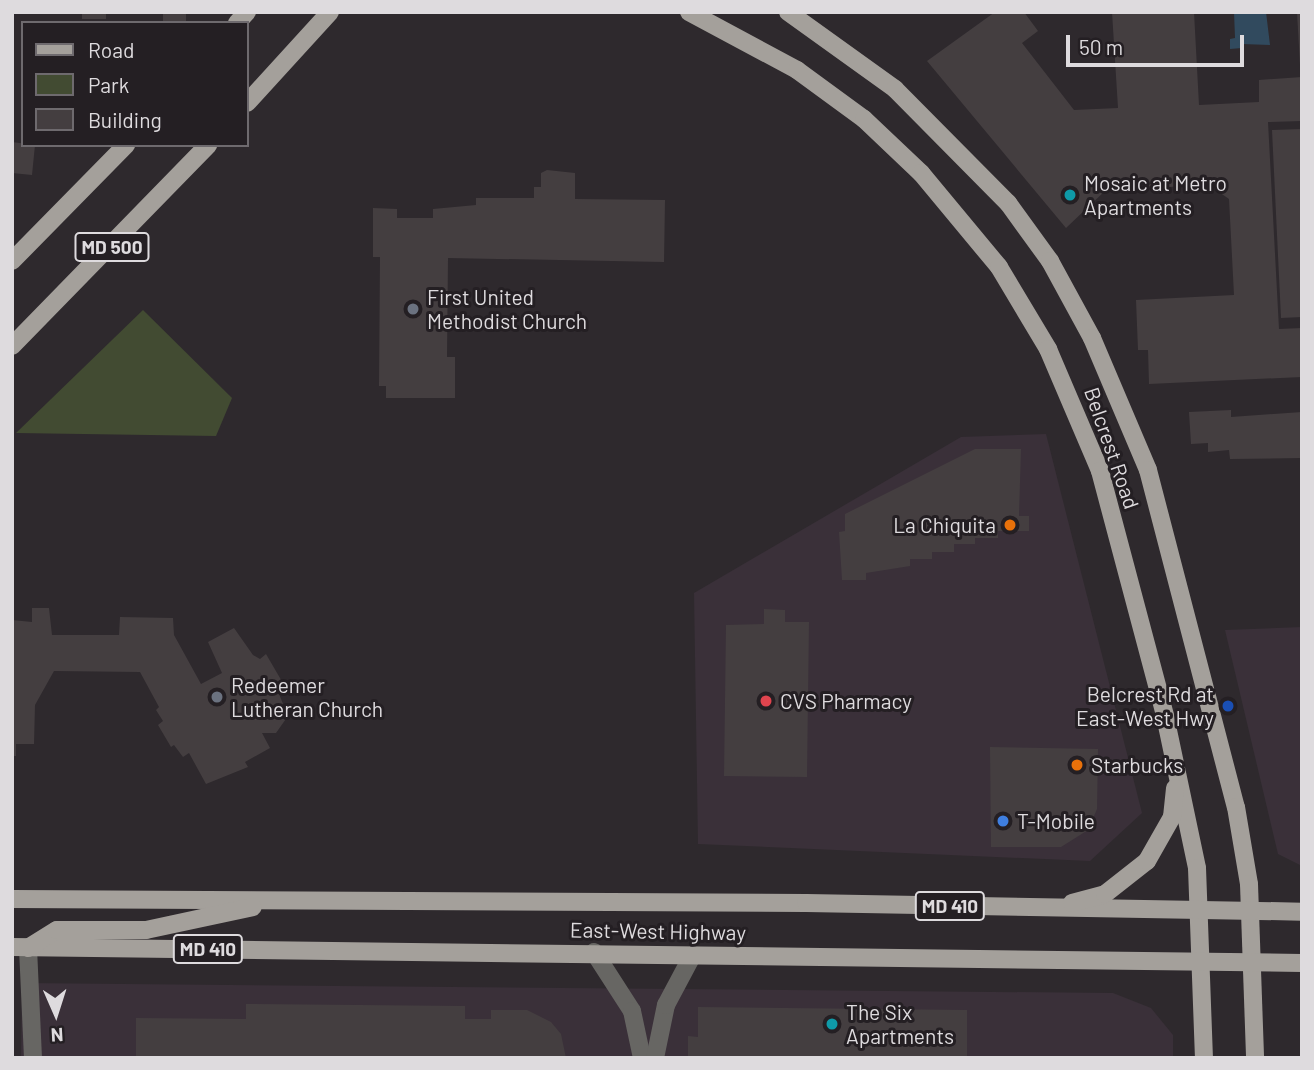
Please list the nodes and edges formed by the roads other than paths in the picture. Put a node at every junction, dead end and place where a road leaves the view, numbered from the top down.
1 (330, 12) edge
2 (689, 12) edge
3 (723, 12) edge
4 (788, 12) edge
5 (751, 42) junction
6 (248, 102) edge
7 (124, 147) edge
8 (206, 147) edge
9 (12, 261) edge
10 (12, 346) edge
11 (1177, 770) junction
12 (12, 899) edge
13 (308, 900) junction
14 (1047, 909) junction
15 (1201, 911) junction
16 (1251, 912) junction
17 (1302, 912) edge
18 (20, 948) edge
19 (594, 952) junction
20 (692, 956) junction
21 (1203, 961) junction
22 (1253, 962) junction
23 (1302, 963) edge
24 (33, 1058) edge
25 (642, 1058) edge
26 (654, 1058) edge
27 (1203, 1058) edge
28 (1255, 1058) edge

1 - 6 main road
2 - 5 main road, Belcrest Road
3 - 5 main road
4 - 16 main road, Belcrest Road
5 - 11 main road, Belcrest Road
7 - 9 main road, MD 500
8 - 10 main road, MD 500
11 - 14 main road
11 - 15 main road, Belcrest Road
12 - 13 main road, East-West Highway / MD 410
13 - 14 main road, East-West Highway / MD 410
13 - 18 main road
14 - 15 main road, East-West Highway / MD 410
15 - 16 main road, East-West Highway / MD 410
15 - 21 main road, Belcrest Road
16 - 17 main road, East-West Highway / MD 410
16 - 22 main road, Belcrest Road
18 - 19 main road, East-West Highway / MD 410
18 - 24 street
19 - 20 main road, East-West Highway / MD 410
19 - 25 street
20 - 21 main road, East-West Highway / MD 410
20 - 26 street
21 - 22 main road, East-West Highway / MD 410
21 - 27 main road, Belcrest Road
22 - 23 main road, East-West Highway / MD 410
22 - 28 main road, Belcrest Road

